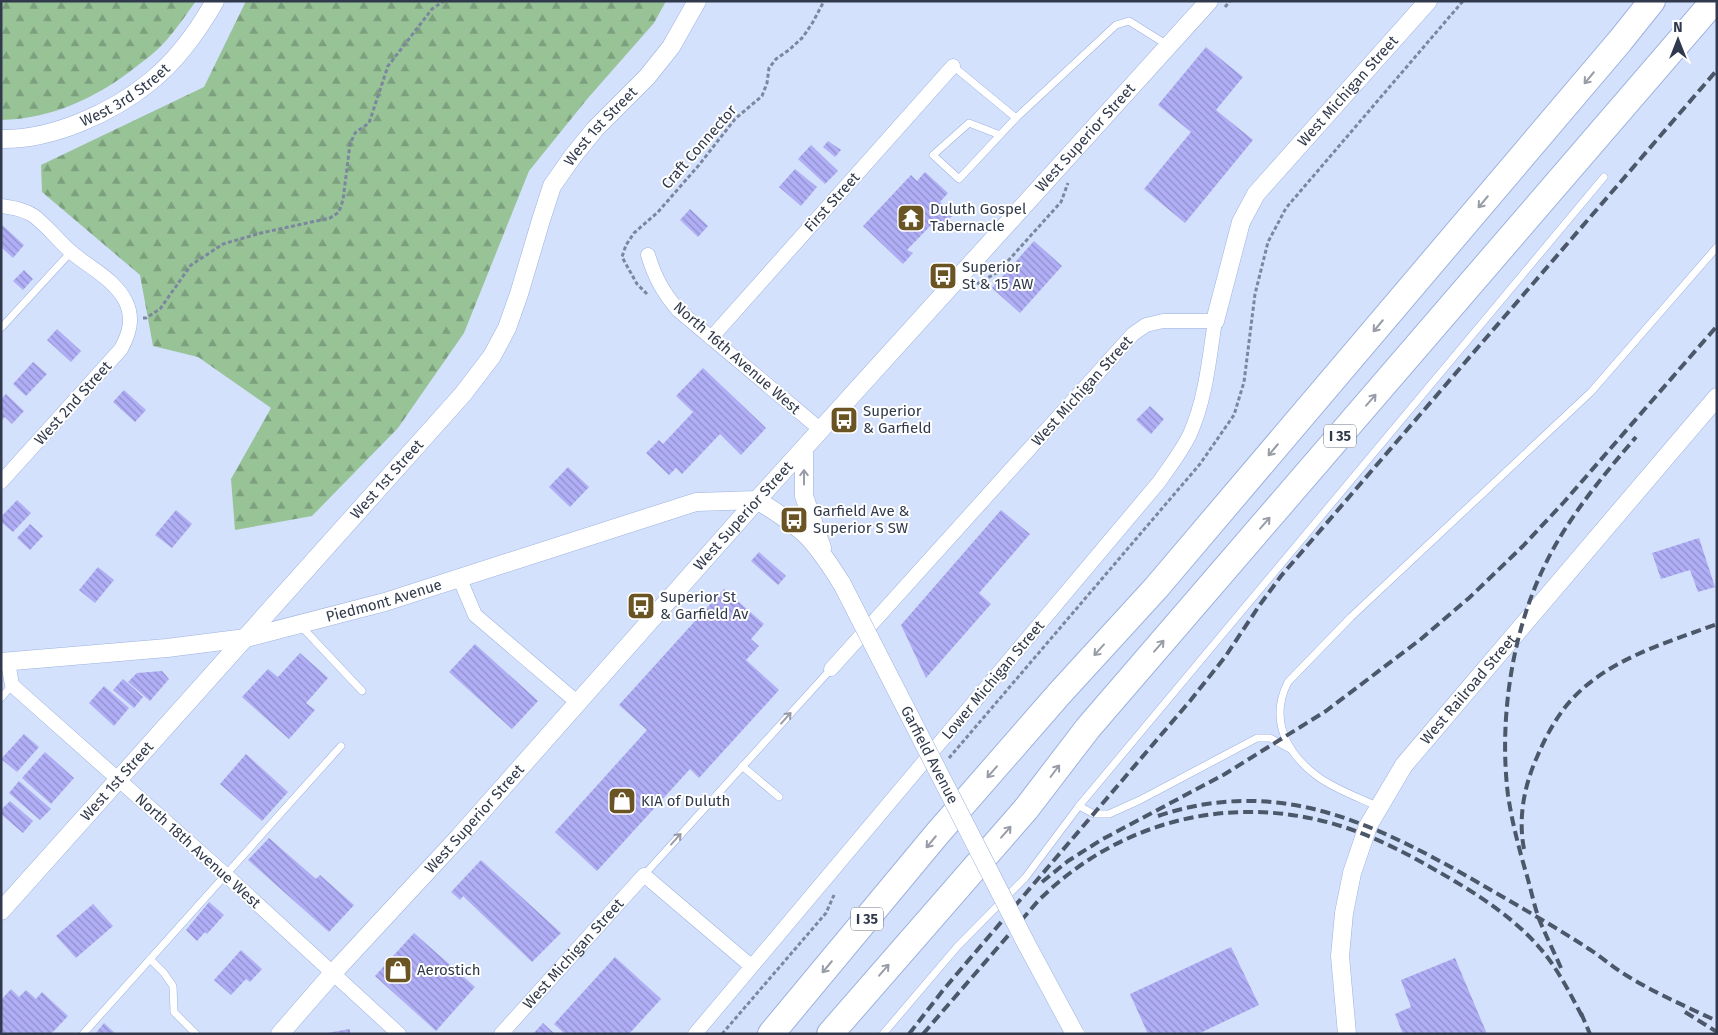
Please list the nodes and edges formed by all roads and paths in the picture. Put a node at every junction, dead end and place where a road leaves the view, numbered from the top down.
1 (215, 1) edge
2 (444, 1) edge
3 (697, 1) edge
4 (824, 1) edge
5 (1209, 1) edge
6 (1428, 1) edge
7 (1652, 1) edge
8 (1714, 1) edge
9 (1169, 46) junction
10 (953, 66) joint
11 (1016, 118) junction
12 (1000, 135) junction
13 (1, 139) edge
14 (1604, 177) dead end
15 (1, 206) edge
16 (1717, 247) edge
17 (71, 252) junction
18 (648, 255) dead end
19 (663, 292) junction
20 (130, 317) junction
21 (1215, 321) junction
22 (1, 328) edge
23 (711, 338) junction
24 (1717, 397) edge
25 (821, 430) junction
26 (804, 448) junction
27 (1, 482) edge
28 (757, 500) junction
29 (825, 558) junction
30 (459, 577) junction
31 (300, 625) junction
32 (246, 638) junction
33 (4, 662) edge
34 (831, 670) joint
35 (12, 685) junction
36 (362, 691) dead end
37 (1, 698) edge
38 (578, 703) junction
39 (341, 746) dead end
40 (1290, 749) junction
41 (742, 766) junction
42 (119, 780) junction
43 (779, 797) dead end
44 (1079, 806) junction
45 (1379, 806) junction
46 (226, 875) junction
47 (644, 875) junction
48 (1, 911) edge
49 (150, 959) junction
50 (751, 966) junction
51 (333, 973) junction
52 (83, 1034) edge
53 (196, 1034) edge
54 (280, 1034) edge
55 (399, 1034) edge
56 (501, 1034) edge
57 (695, 1034) edge
58 (771, 1034) edge
59 (830, 1034) edge
60 (884, 1034) edge
61 (1075, 1034) edge
62 (1347, 1034) edge

1 - 13 street, West 3rd Street
2 - 20 path
3 - 32 street, West 1st Street
4 - 19 path, Craft Connector
5 - 9 street, West Superior Street
6 - 21 street, West Michigan Street
7 -> 58 highway, I 35
59 -> 8 highway, I 35
9 - 11 lane
9 - 25 street, West Superior Street
10 - 11 lane
10 - 23 street, First Street
11 - 12 lane
12 - 12 lane
14 - 44 lane
15 - 17 street
16 - 40 lane
17 - 20 street
17 - 22 lane
18 - 19 street, North 16th Avenue West
19 - 23 street, North 16th Avenue West
20 - 27 street, West 2nd Street
21 - 34 street, West Michigan Street
21 - 50 street, Lower Michigan Street
23 - 25 street, North 16th Avenue West
24 - 45 street, West Railroad Street
25 - 26 street, West Superior Street
26 - 28 street, West Superior Street
29 -> 26 street
28 - 29 street, Garfield Avenue
28 - 30 street, Piedmont Avenue
28 - 38 street, West Superior Street
29 - 61 street, Garfield Avenue, bridge
30 - 31 street, Piedmont Avenue
30 - 38 street
31 - 32 street, Piedmont Avenue
31 - 36 lane
32 - 33 street, Piedmont Avenue
32 - 42 street, West 1st Street
33 - 35 street
41 -> 34 lane
35 - 37 lane
35 - 42 street, North 18th Avenue West
38 - 51 street, West Superior Street
39 - 46 lane
40 - 44 lane
40 - 45 lane
41 - 43 lane
47 -> 41 lane
42 - 46 street, North 18th Avenue West
42 - 48 street, West 1st Street
44 - 60 lane
45 - 62 street, West Railroad Street
46 - 49 lane
46 - 51 street, North 18th Avenue West
47 - 50 street
47 - 56 street, West Michigan Street
49 - 52 lane
49 - 53 lane
50 - 57 street, Lower Michigan Street
51 - 54 street, West Superior Street
51 - 55 street, North 18th Avenue West

